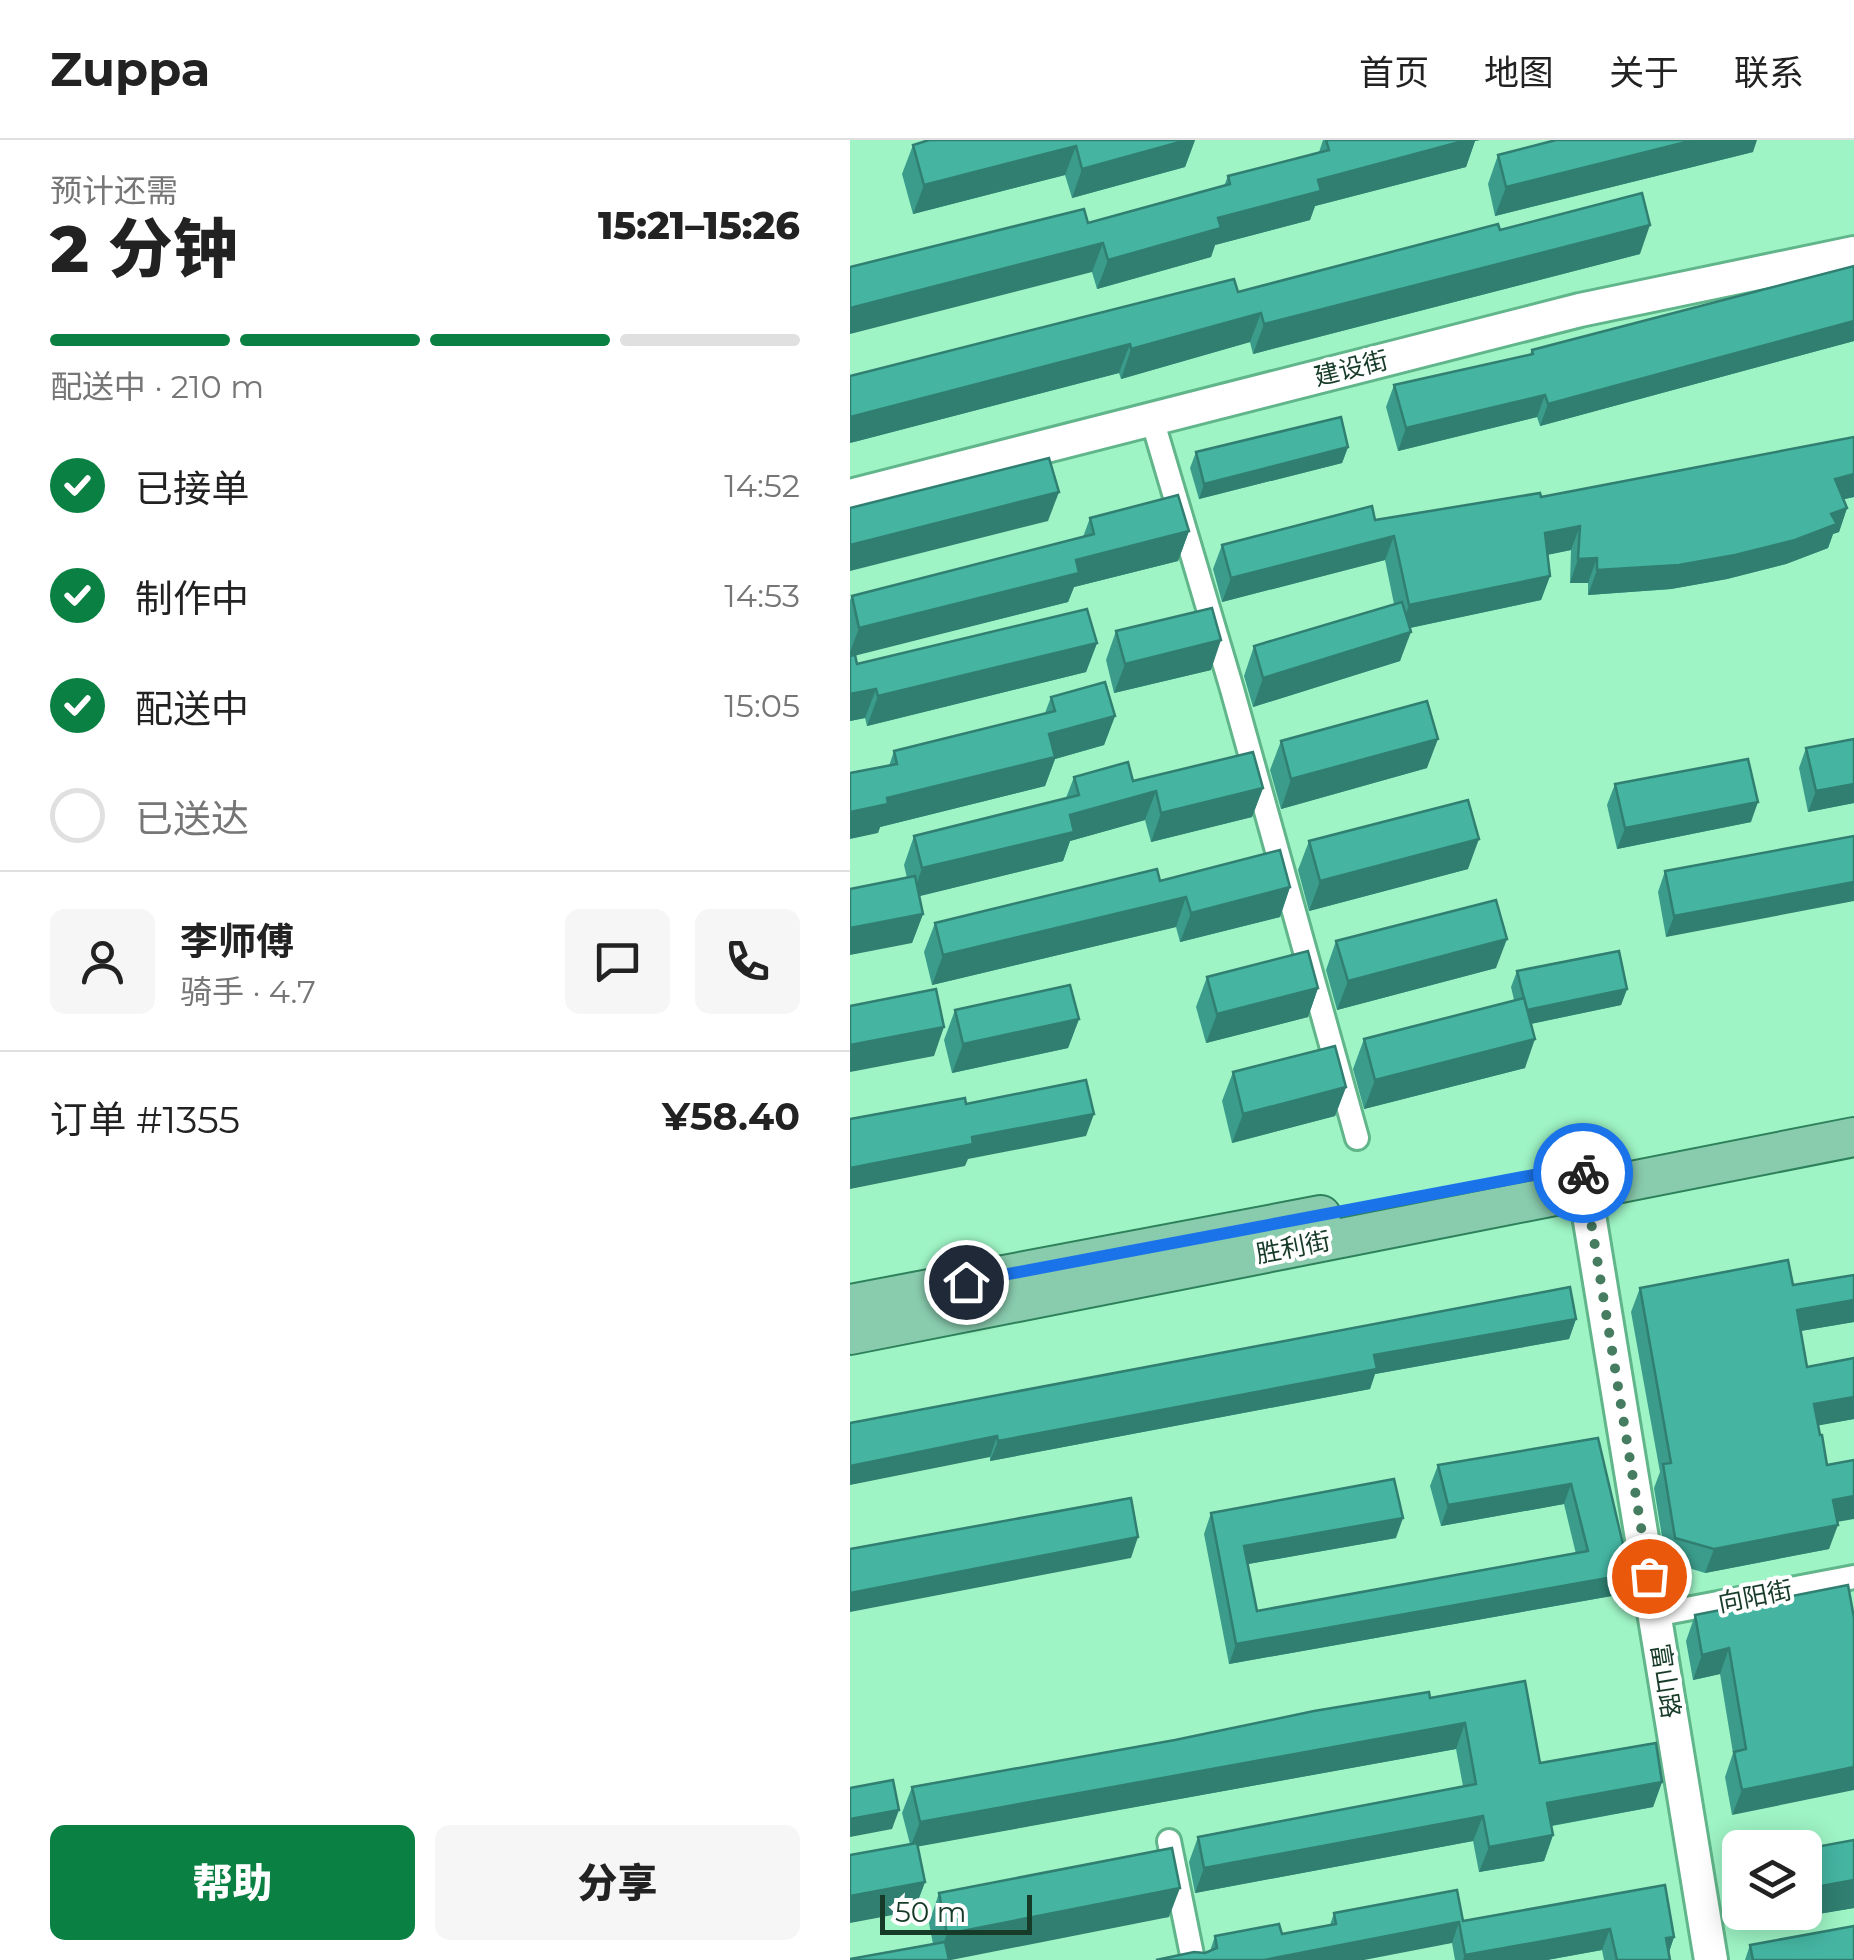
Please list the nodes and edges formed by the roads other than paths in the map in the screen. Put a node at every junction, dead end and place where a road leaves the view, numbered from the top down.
1 (1854, 253) edge
2 (1152, 419) junction
3 (850, 496) edge
4 (1854, 1112) edge
5 (1854, 1136) edge
6 (1357, 1138) dead end
7 (1584, 1177) junction
8 (850, 1304) edge
9 (850, 1335) edge
10 (1854, 1578) edge
11 (1656, 1614) junction
12 (1170, 1841) dead end
13 (1192, 1960) edge
14 (1712, 1960) edge

1 - 2 street, 建设街
2 - 3 street, 建设街
2 - 6 street
4 - 7 main road, 胜利街
5 - 7 main road, 胜利街
7 - 8 main road, 胜利街
7 - 9 main road, 胜利街
7 - 11 street, 富山路
10 - 11 street, 向阳街
11 - 14 street, 富山路
12 - 13 street

